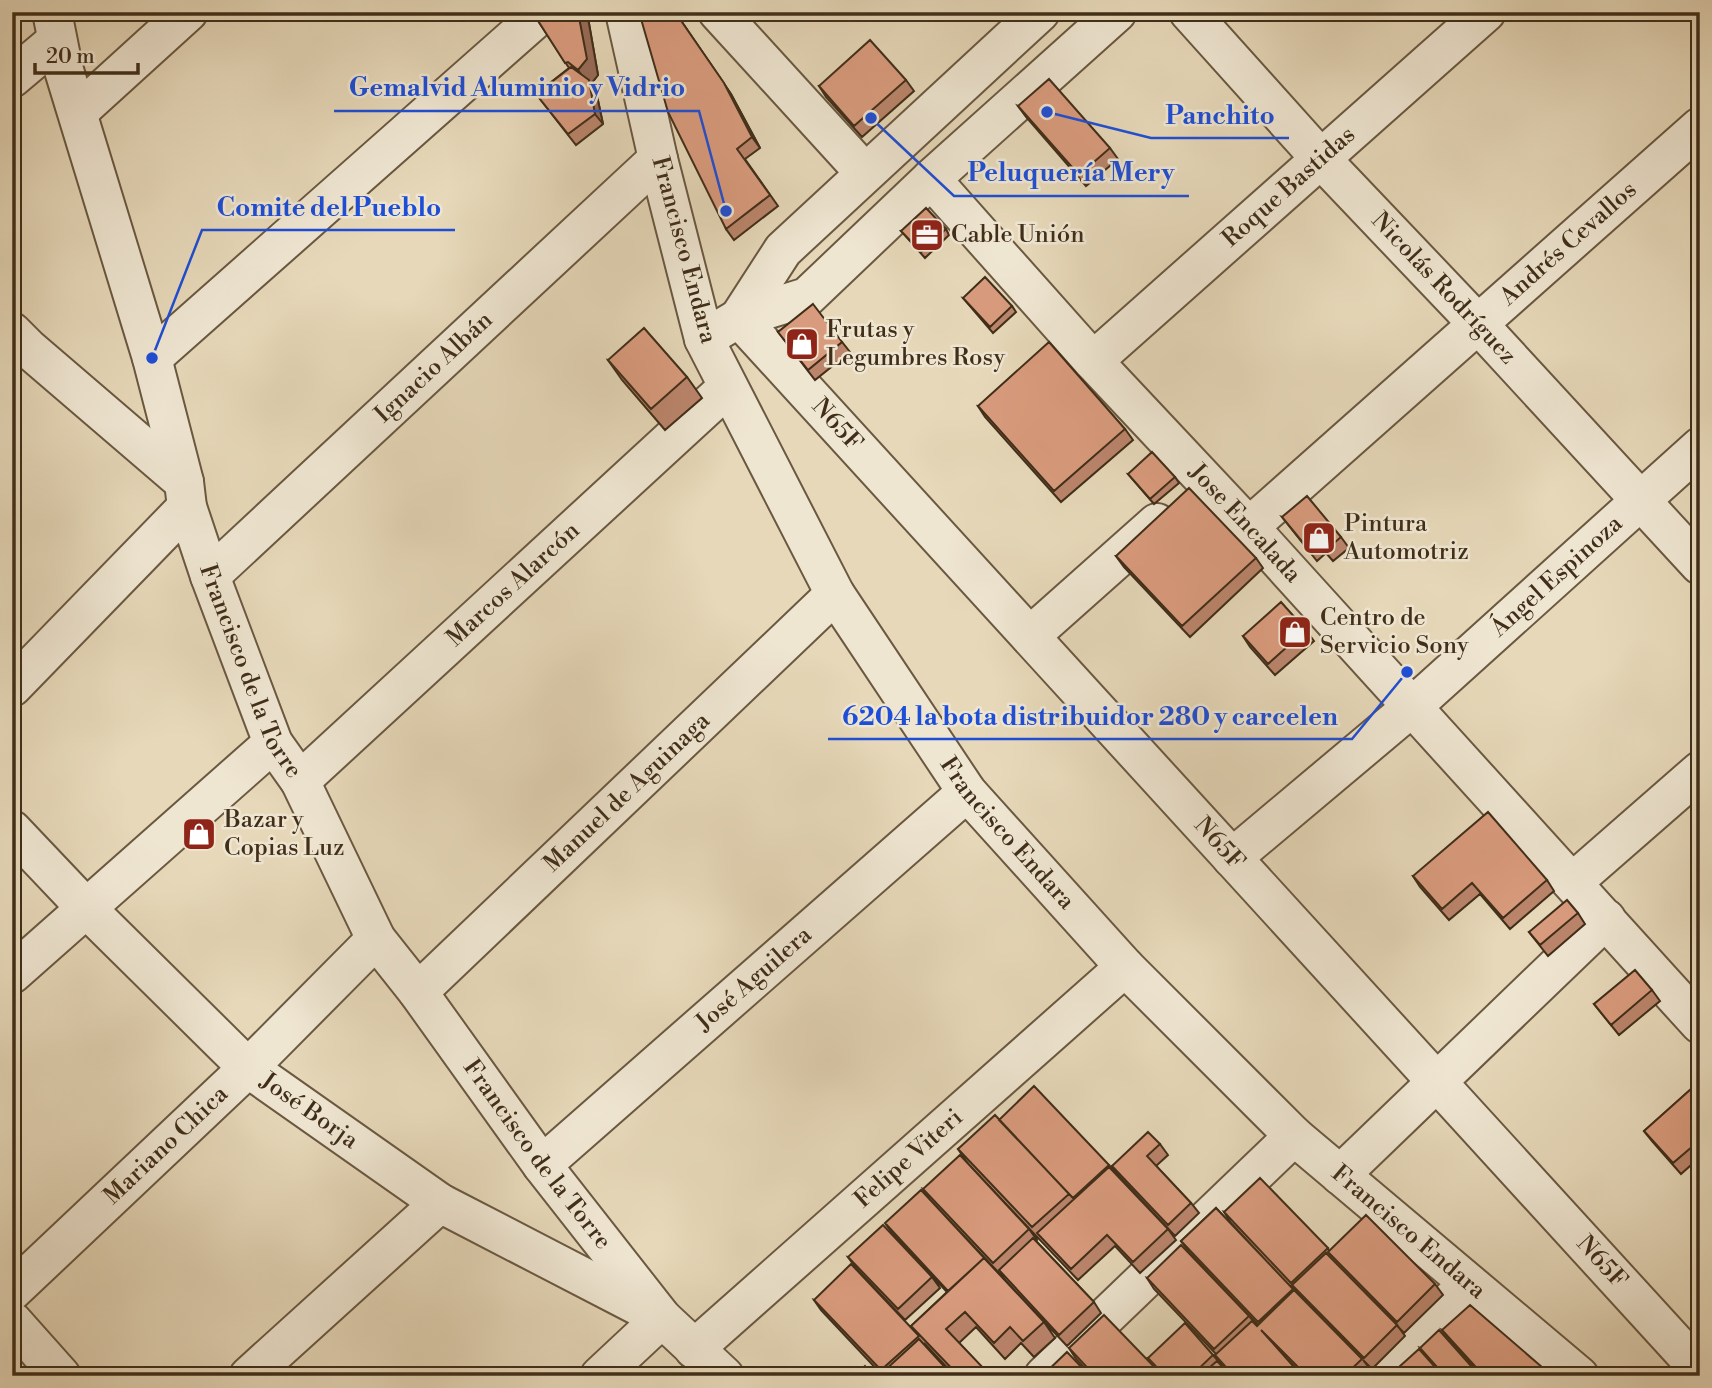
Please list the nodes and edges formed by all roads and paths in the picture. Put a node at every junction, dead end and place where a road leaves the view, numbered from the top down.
1 (188, 12) edge
2 (543, 12) edge
3 (625, 12) edge
4 (718, 12) edge
5 (1117, 12) edge
6 (1189, 12) edge
7 (1486, 12) edge
8 (1036, 14) edge
9 (55, 26) edge
10 (12, 78) edge
11 (78, 112) junction
12 (1700, 127) edge
13 (658, 159) junction
14 (1321, 159) junction
15 (865, 173) junction
16 (932, 179) junction
17 (739, 318) junction
18 (1478, 324) junction
19 (704, 339) junction
20 (18, 348) edge
21 (152, 358) junction
22 (1093, 361) junction
23 (728, 387) junction
24 (1700, 447) edge
25 (1205, 479) junction
26 (186, 494) junction
27 (1640, 500) junction
28 (1249, 527) junction
29 (1700, 565) edge
30 (210, 576) junction
31 (835, 593) junction
32 (1030, 636) junction
33 (12, 687) edge
34 (1413, 706) junction
35 (273, 743) junction
36 (1700, 771) edge
37 (300, 781) junction
38 (967, 792) junction
39 (12, 830) edge
40 (1232, 858) junction
41 (1573, 882) junction
42 (86, 908) junction
43 (1606, 919) junction
44 (376, 939) junction
45 (1125, 967) junction
46 (12, 974) edge
47 (418, 992) junction
48 (1700, 1024) edge
49 (248, 1068) junction
50 (1435, 1082) junction
51 (1294, 1136) junction
52 (542, 1166) junction
53 (1340, 1175) junction
54 (440, 1203) junction
55 (1468, 1284) junction
56 (12, 1290) edge
57 (662, 1318) junction
58 (12, 1321) edge
59 (694, 1349) junction
60 (1700, 1370) edge
61 (61, 1376) edge
62 (249, 1376) edge
63 (600, 1376) edge
64 (724, 1376) edge
65 (1044, 1376) edge
66 (1367, 1376) edge
67 (1579, 1376) edge

1 - 11 street
2 - 21 street
3 - 13 street, Francisco Endara
4 - 15 street
5 - 16 street
6 - 14 street, Nicolás Rodríguez
7 - 14 street, Roque Bastidas
8 - 15 street
9 - 10 street
9 - 11 street, Francisco de la Torre
11 - 21 street, Francisco de la Torre
12 - 18 street, Andrés Cevallos
13 - 19 street, Francisco Endara
13 - 30 street, Ignacio Albán
14 - 18 street, Nicolás Rodríguez
14 - 22 street, Roque Bastidas
15 - 17 street
16 - 17 street
16 - 22 street, Jose Encalada
17 - 19 street
17 - 32 street, N65F
18 - 27 street, Nicolás Rodríguez
18 - 28 street, Andrés Cevallos
19 - 23 street, Francisco Endara
20 - 26 street
21 - 26 street, Francisco de la Torre
22 - 25 street, Jose Encalada
23 - 31 street, Francisco Endara
23 - 37 street, Marcos Alarcón
24 - 27 street, Ángel Espinoza
25 - 28 street, Jose Encalada
25 - 32 street
26 - 30 street, Francisco de la Torre
26 - 33 street
27 - 29 street, Nicolás Rodríguez
27 - 34 street, Ángel Espinoza
28 - 34 street, Jose Encalada
30 - 35 street, Francisco de la Torre
31 - 38 street, Francisco Endara
31 - 47 street, Manuel de Aguinaga
32 - 40 street, N65F
34 - 40 street, Ángel Espinoza
34 - 41 street, Jose Encalada
35 - 37 street, Francisco de la Torre
35 - 42 street
36 - 41 street
37 - 44 street, Francisco de la Torre
38 - 45 street, Francisco Endara
38 - 52 street, José Aguilera
39 - 42 street, José Borja
40 - 50 street, N65F
41 - 43 street, Jose Encalada
42 - 46 street
42 - 49 street, José Borja
43 - 48 street, Jose Encalada
43 - 50 street
44 - 47 street, Francisco de la Torre
44 - 49 street, Mariano Chica
45 - 51 street, Francisco Endara
45 - 59 street, Felipe Viteri
47 - 52 street, Francisco de la Torre
49 - 54 street, José Borja
49 - 56 street, Mariano Chica
50 - 53 street
50 - 60 street, N65F
51 - 53 street, Francisco Endara
51 - 65 street
52 - 57 street, Francisco de la Torre
53 - 55 street, Francisco Endara
54 - 57 street, José Borja
54 - 62 street
55 - 66 street
55 - 67 street, Francisco Endara
57 - 59 street, Francisco de la Torre
57 - 63 street
58 - 61 street
59 - 64 street, Francisco de la Torre

